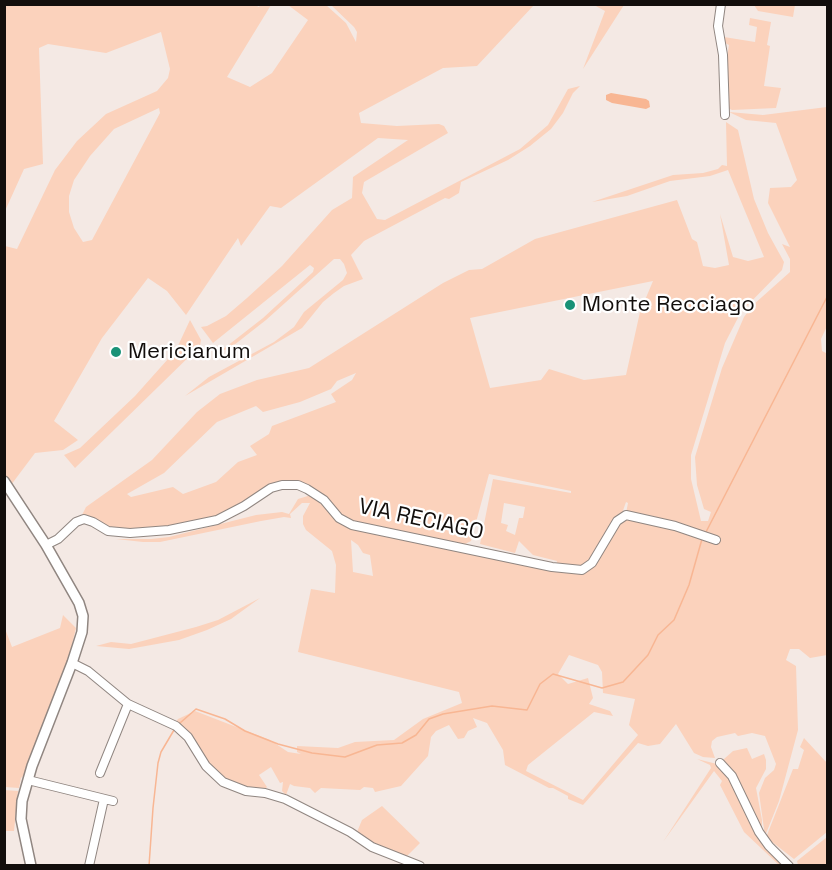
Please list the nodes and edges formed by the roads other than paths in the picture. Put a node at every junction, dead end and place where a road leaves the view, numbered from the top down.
1 (722, 4) edge
2 (725, 115) dead end
3 (4, 481) edge
4 (716, 540) dead end
5 (47, 544) junction
6 (72, 663) junction
7 (128, 704) junction
8 (720, 763) dead end
9 (100, 773) dead end
10 (28, 780) junction
11 (104, 799) junction
12 (113, 801) dead end
13 (31, 866) edge
14 (89, 866) edge
15 (420, 866) edge
16 (789, 866) edge

1 - 2 street
3 - 5 main road
4 - 5 street, VIA RECIAGO
5 - 6 main road
6 - 7 street
6 - 10 main road
7 - 9 street
7 - 15 street
8 - 16 street
10 - 11 street
10 - 13 main road
11 - 12 street
11 - 14 street

